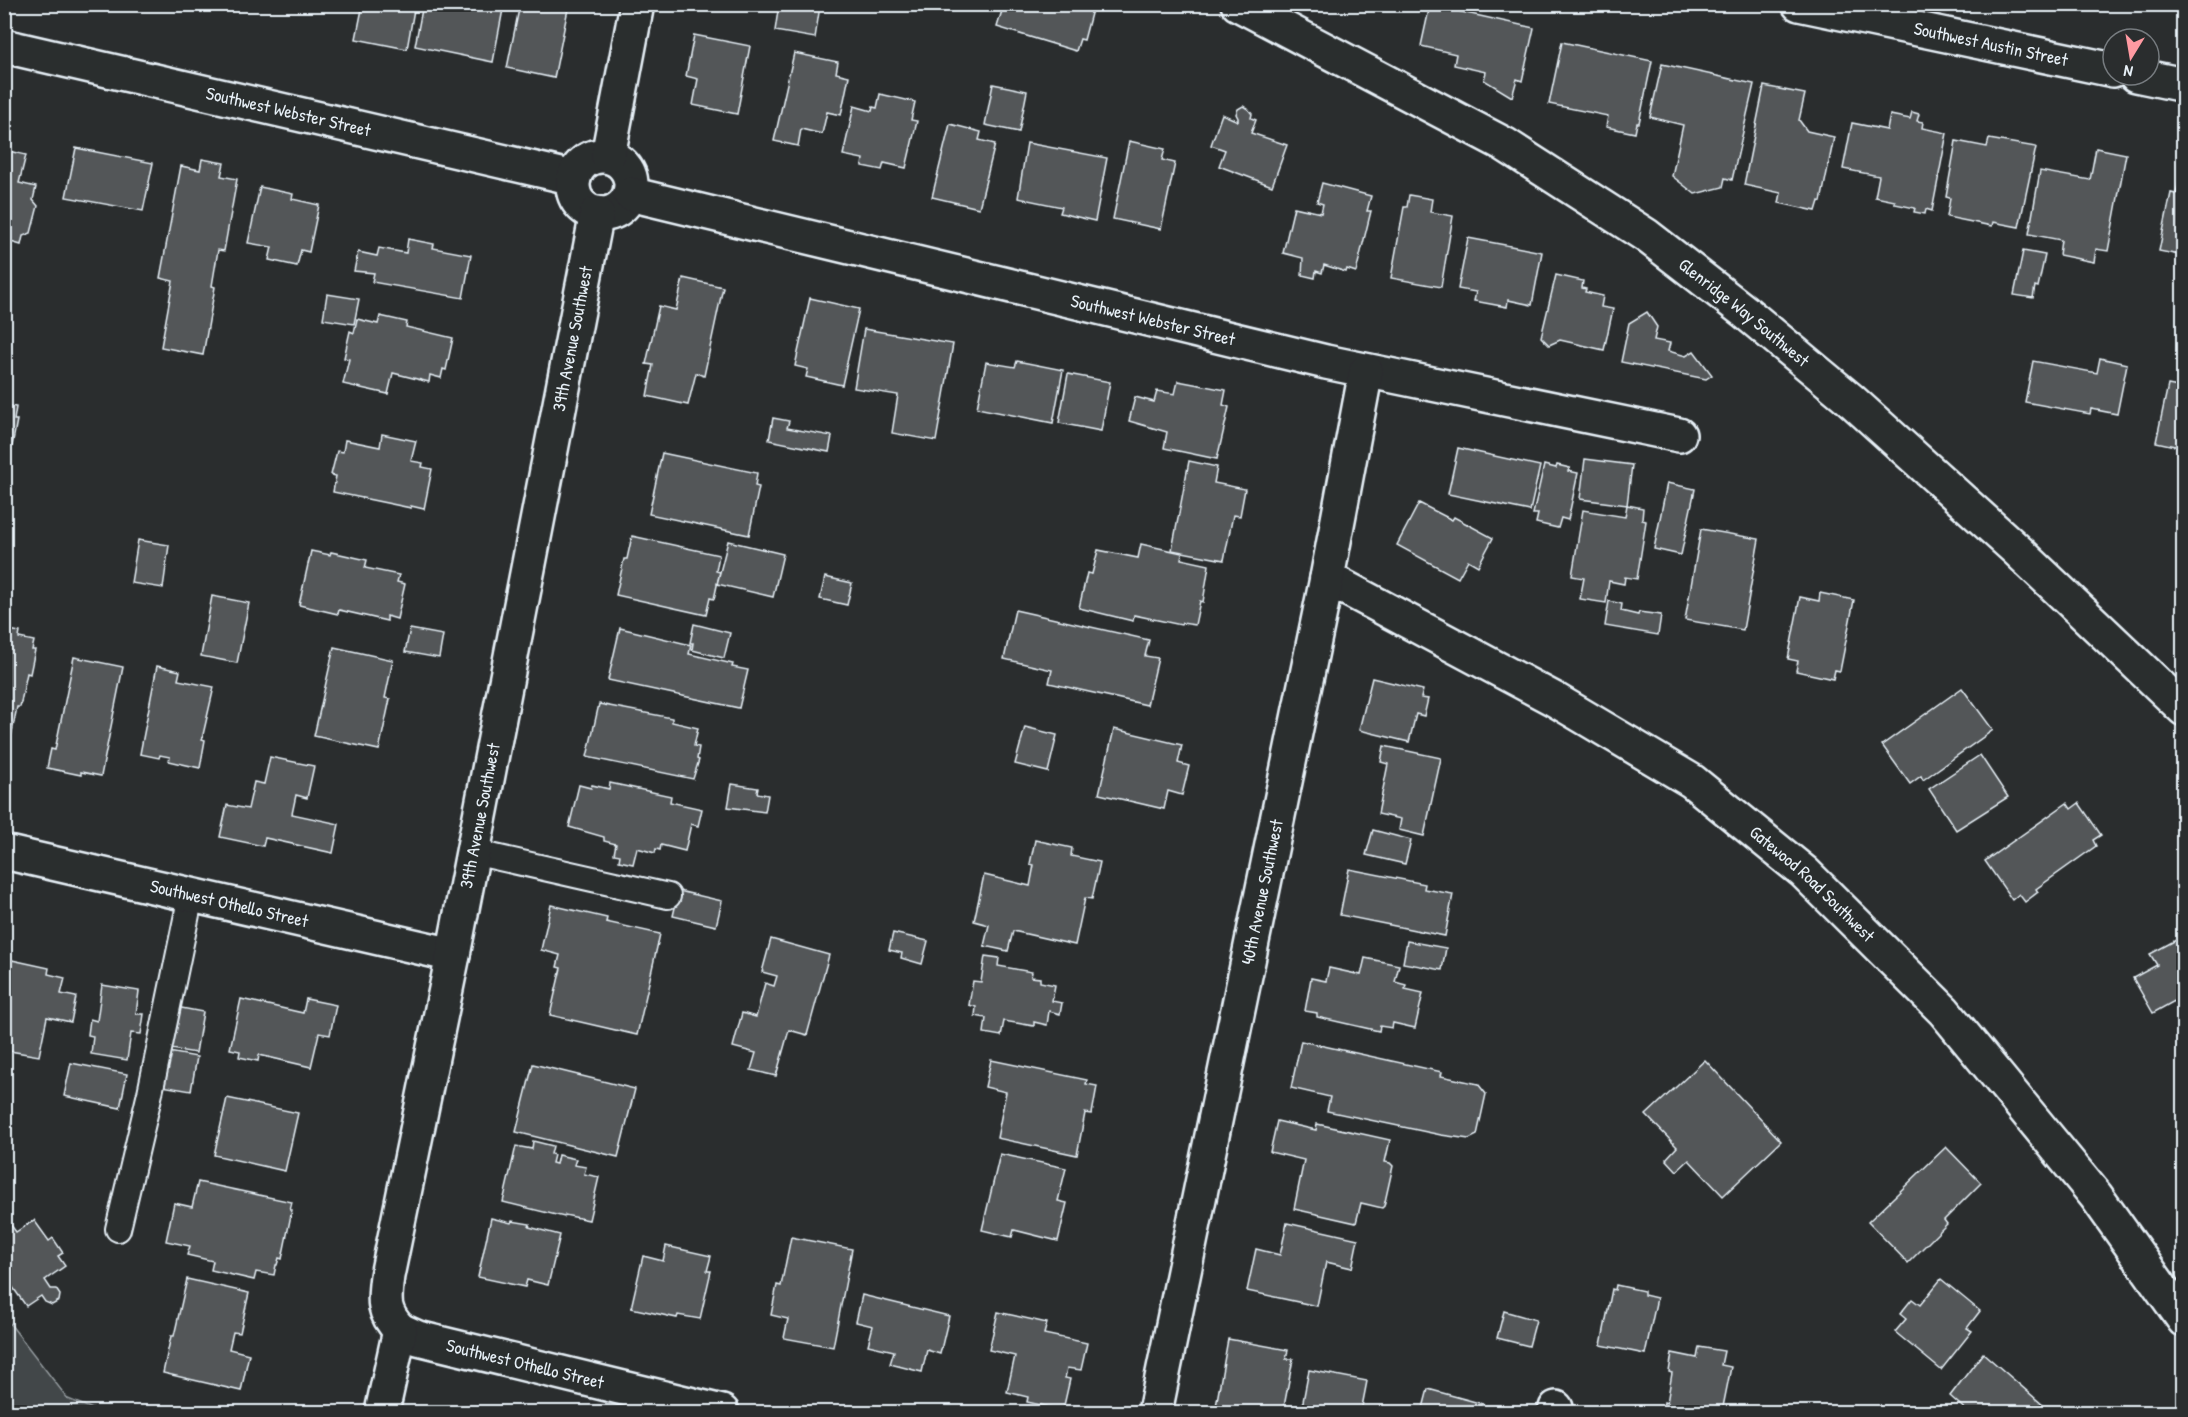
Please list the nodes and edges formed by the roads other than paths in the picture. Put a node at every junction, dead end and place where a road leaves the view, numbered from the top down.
1 (637, 4) edge
2 (1238, 4) edge
3 (1799, 4) edge
4 (1832, 9) edge
5 (4, 46) edge
6 (2101, 67) edge
7 (2161, 80) edge
8 (2184, 85) edge
9 (608, 156) junction
10 (574, 178) junction
11 (630, 194) junction
12 (597, 213) junction
13 (1366, 371) junction
14 (1679, 435) dead end
15 (1327, 578) junction
16 (2184, 710) edge
17 (4, 852) edge
18 (473, 852) junction
19 (190, 895) junction
20 (668, 896) dead end
21 (453, 955) junction
22 (118, 1230) dead end
23 (2184, 1320) edge
24 (400, 1330) junction
25 (381, 1413) edge
26 (722, 1413) edge
27 (1155, 1413) edge

1 - 9 street
2 - 16 street, Glenridge Way Southwest
3 - 4 street, Southwest Austin Street
4 - 6 street, Southwest Austin Street
5 - 10 street, Southwest Webster Street
7 - 8 street
9 - 10 street
9 - 11 street
10 - 12 street
11 - 12 street
11 - 13 street, Southwest Webster Street
12 - 18 street, 39th Avenue Southwest
13 - 14 street, Southwest Webster Street
13 - 15 street, 40th Avenue Southwest
15 - 23 street, Gatewood Road Southwest
15 - 27 street, 40th Avenue Southwest
17 - 19 street, Southwest Othello Street
18 - 20 lane
18 - 21 street, 39th Avenue Southwest
19 - 21 street, Southwest Othello Street
19 - 22 lane
21 - 24 street, 39th Avenue Southwest
24 - 25 street
24 - 26 street, Southwest Othello Street

